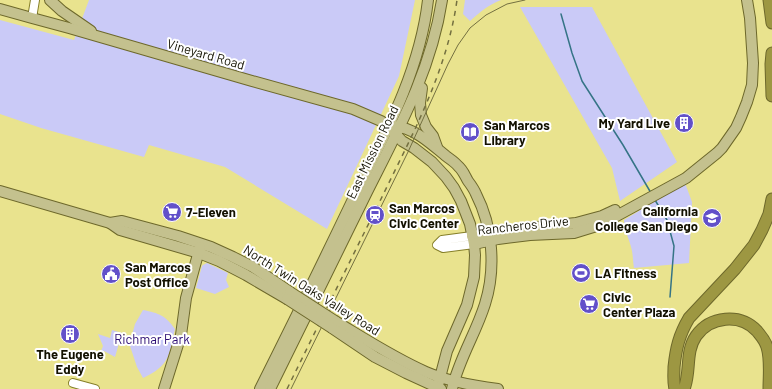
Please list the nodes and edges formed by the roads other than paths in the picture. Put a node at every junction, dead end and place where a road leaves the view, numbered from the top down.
1 (35, 0) edge
2 (50, 0) edge
3 (428, 0) edge
4 (442, 0) edge
5 (743, 0) edge
6 (748, 0) edge
7 (769, 0) edge
8 (0, 9) edge
9 (32, 18) junction
10 (772, 23) edge
11 (98, 36) junction
12 (435, 36) junction
13 (772, 53) edge
14 (772, 96) edge
15 (388, 126) junction
16 (398, 131) junction
17 (438, 149) junction
18 (680, 177) junction
19 (0, 191) edge
20 (772, 200) edge
21 (490, 237) junction
22 (473, 240) junction
23 (200, 248) junction
24 (305, 307) junction
25 (334, 325) junction
26 (440, 376) junction
27 (73, 383) dead end
28 (453, 385) edge
29 (438, 388) edge
30 (95, 389) edge
31 (164, 389) edge
32 (260, 389) edge
33 (270, 389) edge
34 (498, 389) edge
35 (674, 389) edge
36 (684, 389) edge
37 (769, 389) edge

1 - 9 street
2 - 11 main road
3 - 15 main road, East Mission Road
4 - 12 main road, East Mission Road
5 - 18 main road, Rancheros Drive
6 - 18 main road, Rancheros Drive
7 - 10 highway
8 - 9 main road, Vineyard Road
9 - 11 main road, Vineyard Road
11 - 15 main road, Vineyard Road
12 - 16 main road, East Mission Road
12 - 17 main road
13 - 14 highway
15 - 16 main road
15 - 24 main road, East Mission Road
16 - 17 main road
16 - 22 main road
16 - 24 main road, East Mission Road
17 - 21 main road
18 - 21 main road, Rancheros Drive
19 - 23 main road, North Twin Oaks Valley Road
20 - 35 highway
21 - 22 main road, Rancheros Drive
21 - 28 main road
22 - 26 main road
23 - 25 main road, North Twin Oaks Valley Road, bridge
23 - 31 main road
24 - 32 main road
24 - 33 main road
25 - 26 main road, North Twin Oaks Valley Road
25 - 29 main road, North Twin Oaks Valley Road
26 - 28 main road, North Twin Oaks Valley Road
26 - 29 main road
27 - 30 street
28 - 34 main road, North Twin Oaks Valley Road
36 - 37 highway

